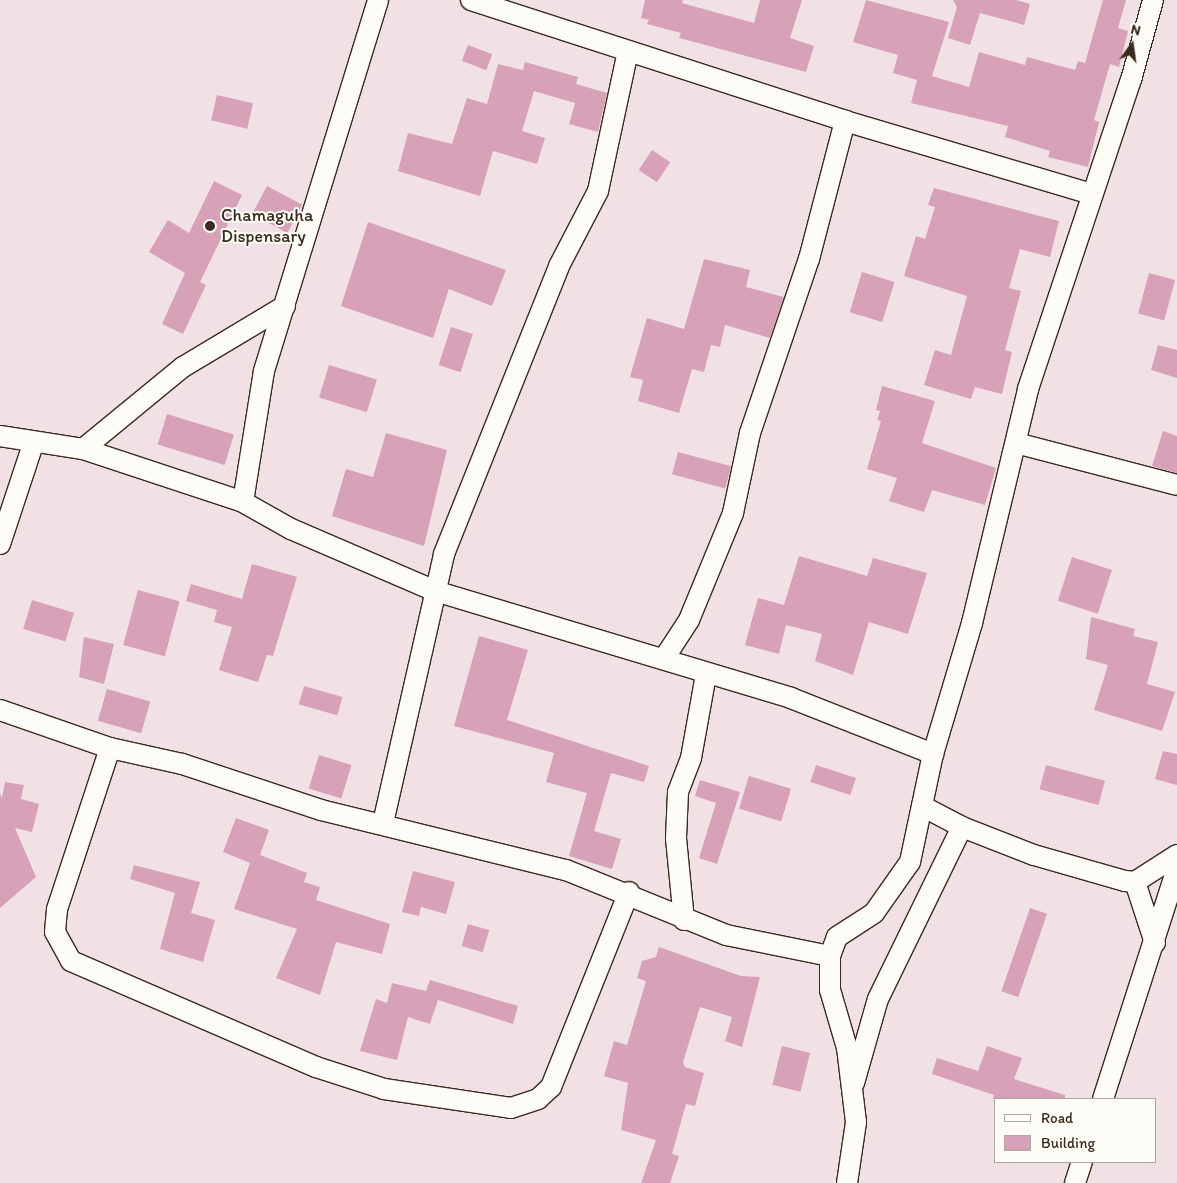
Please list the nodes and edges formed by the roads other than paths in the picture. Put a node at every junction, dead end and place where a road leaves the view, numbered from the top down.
1 (378, 0) edge
2 (471, 0) edge
3 (1153, 0) edge
4 (628, 52) junction
5 (846, 121) junction
6 (1092, 194) junction
7 (285, 306) junction
8 (0, 436) edge
9 (1016, 443) junction
10 (33, 444) junction
11 (83, 449) junction
12 (1177, 485) edge
13 (243, 502) junction
14 (0, 544) edge
15 (435, 591) junction
16 (666, 657) junction
17 (706, 675) junction
18 (0, 710) edge
19 (110, 748) junction
20 (933, 754) junction
21 (922, 806) junction
22 (383, 823) junction
23 (962, 828) junction
24 (1177, 855) edge
25 (1177, 869) edge
26 (1135, 882) junction
27 (629, 892) junction
28 (684, 920) junction
29 (1155, 943) junction
30 (830, 956) junction
31 (852, 1088) junction
32 (1103, 1098) edge
33 (1082, 1163) edge
34 (847, 1183) edge
35 (1075, 1183) edge

1 - 7 street
2 - 4 street
3 - 6 street
4 - 5 street
4 - 15 street
5 - 6 street
5 - 16 street
6 - 9 street
7 - 11 street
7 - 13 street
8 - 10 street
9 - 12 street
9 - 20 street
10 - 11 street
10 - 14 street
11 - 13 street
13 - 15 street
15 - 16 street
15 - 22 street
16 - 17 street
17 - 20 street
17 - 28 street
18 - 19 street
19 - 22 street
19 - 27 street
20 - 21 street
21 - 23 street
21 - 30 street
22 - 27 street
23 - 26 street
23 - 31 street
24 - 26 street
25 - 29 street
26 - 29 street
27 - 28 street
28 - 30 street
29 - 32 street
30 - 31 street
31 - 34 street
33 - 35 street

